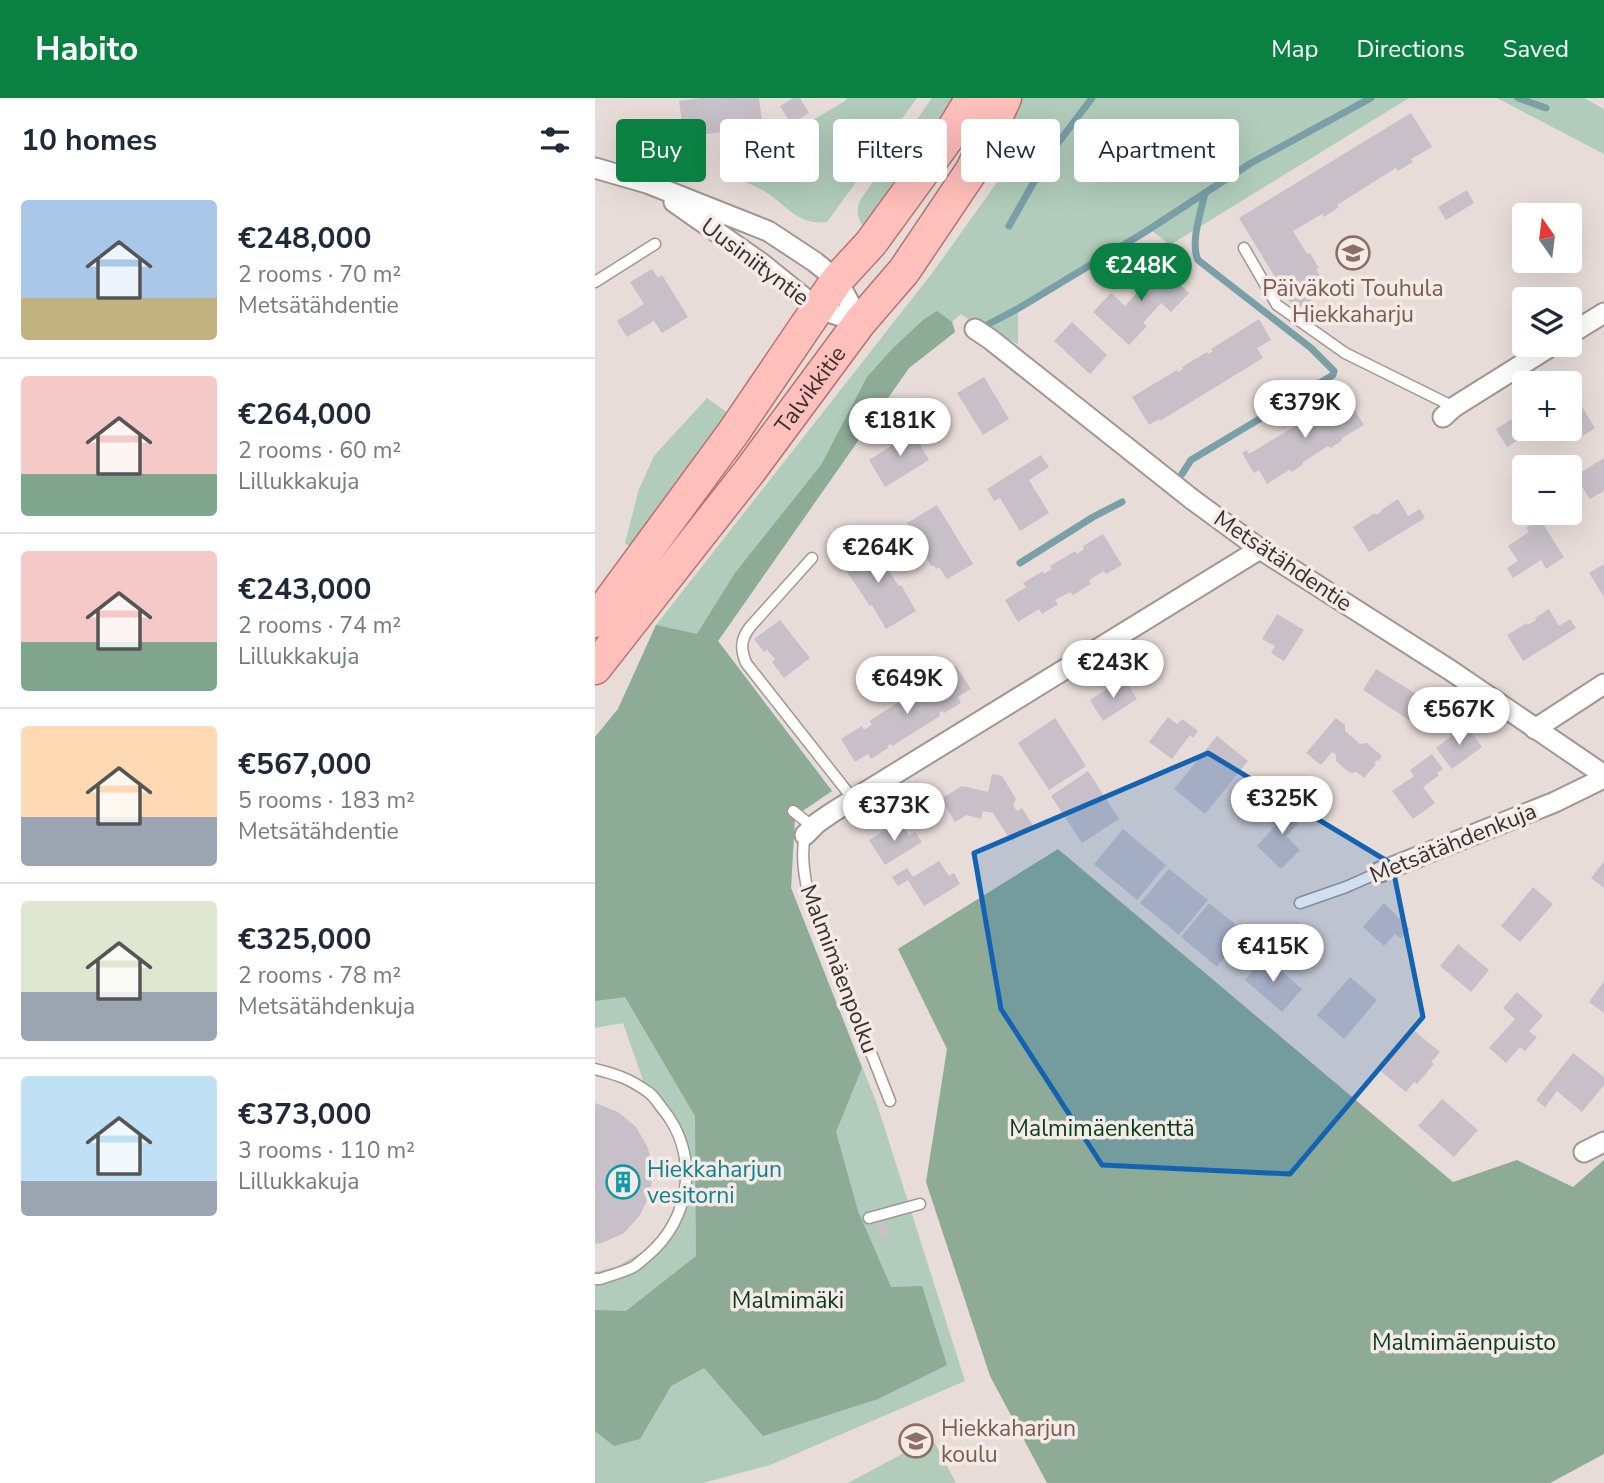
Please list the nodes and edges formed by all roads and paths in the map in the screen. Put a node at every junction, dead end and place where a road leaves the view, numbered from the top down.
1 (972, 98) edge
2 (1005, 98) edge
3 (595, 168) edge
4 (647, 183) junction
5 (655, 244) dead end
6 (1244, 248) dead end
7 (837, 280) junction
8 (595, 282) edge
9 (818, 309) junction
10 (1604, 313) edge
11 (860, 322) junction
12 (1582, 327) edge
13 (975, 329) dead end
14 (1534, 357) edge
15 (1448, 412) joint
16 (1260, 550) junction
17 (812, 558) dead end
18 (595, 621) edge
19 (595, 668) edge
20 (1604, 684) edge
21 (1535, 729) junction
22 (1604, 777) edge
23 (853, 799) junction
24 (793, 811) dead end
25 (809, 831) junction
26 (1380, 872) joint
27 (1300, 903) dead end
28 (595, 1069) edge
29 (890, 1101) dead end
30 (1604, 1142) edge
31 (1584, 1152) dead end
32 (920, 1204) dead end
33 (869, 1218) dead end
34 (595, 1279) edge

1 - 7 main road, Talvikkitie
2 - 11 main road, Talvikkitie
3 - 4 street, Uusiniityntie
4 - 7 street, Uusiniityntie
4 - 9 street, Uusiniityntie
5 - 8 lane
6 - 15 lane
7 - 9 main road, Talvikkitie
7 - 11 street, Uusiniityntie
9 - 11 street, Uusiniityntie
9 - 18 main road, Talvikkitie
10 - 12 street
11 - 19 main road, Talvikkitie
13 - 16 street, Metsätähdentie
14 - 15 street
16 - 21 street, Metsätähdentie
16 - 23 street
17 - 23 lane
20 - 21 street
21 - 22 street, Metsätähdentie
22 - 26 street, Metsätähdenkuja
23 - 25 street
24 - 25 lane
25 - 29 lane, Malmimäenpolku
26 - 27 lane, Metsätähdenkuja
28 - 34 lane
30 - 31 street
32 - 33 lane

